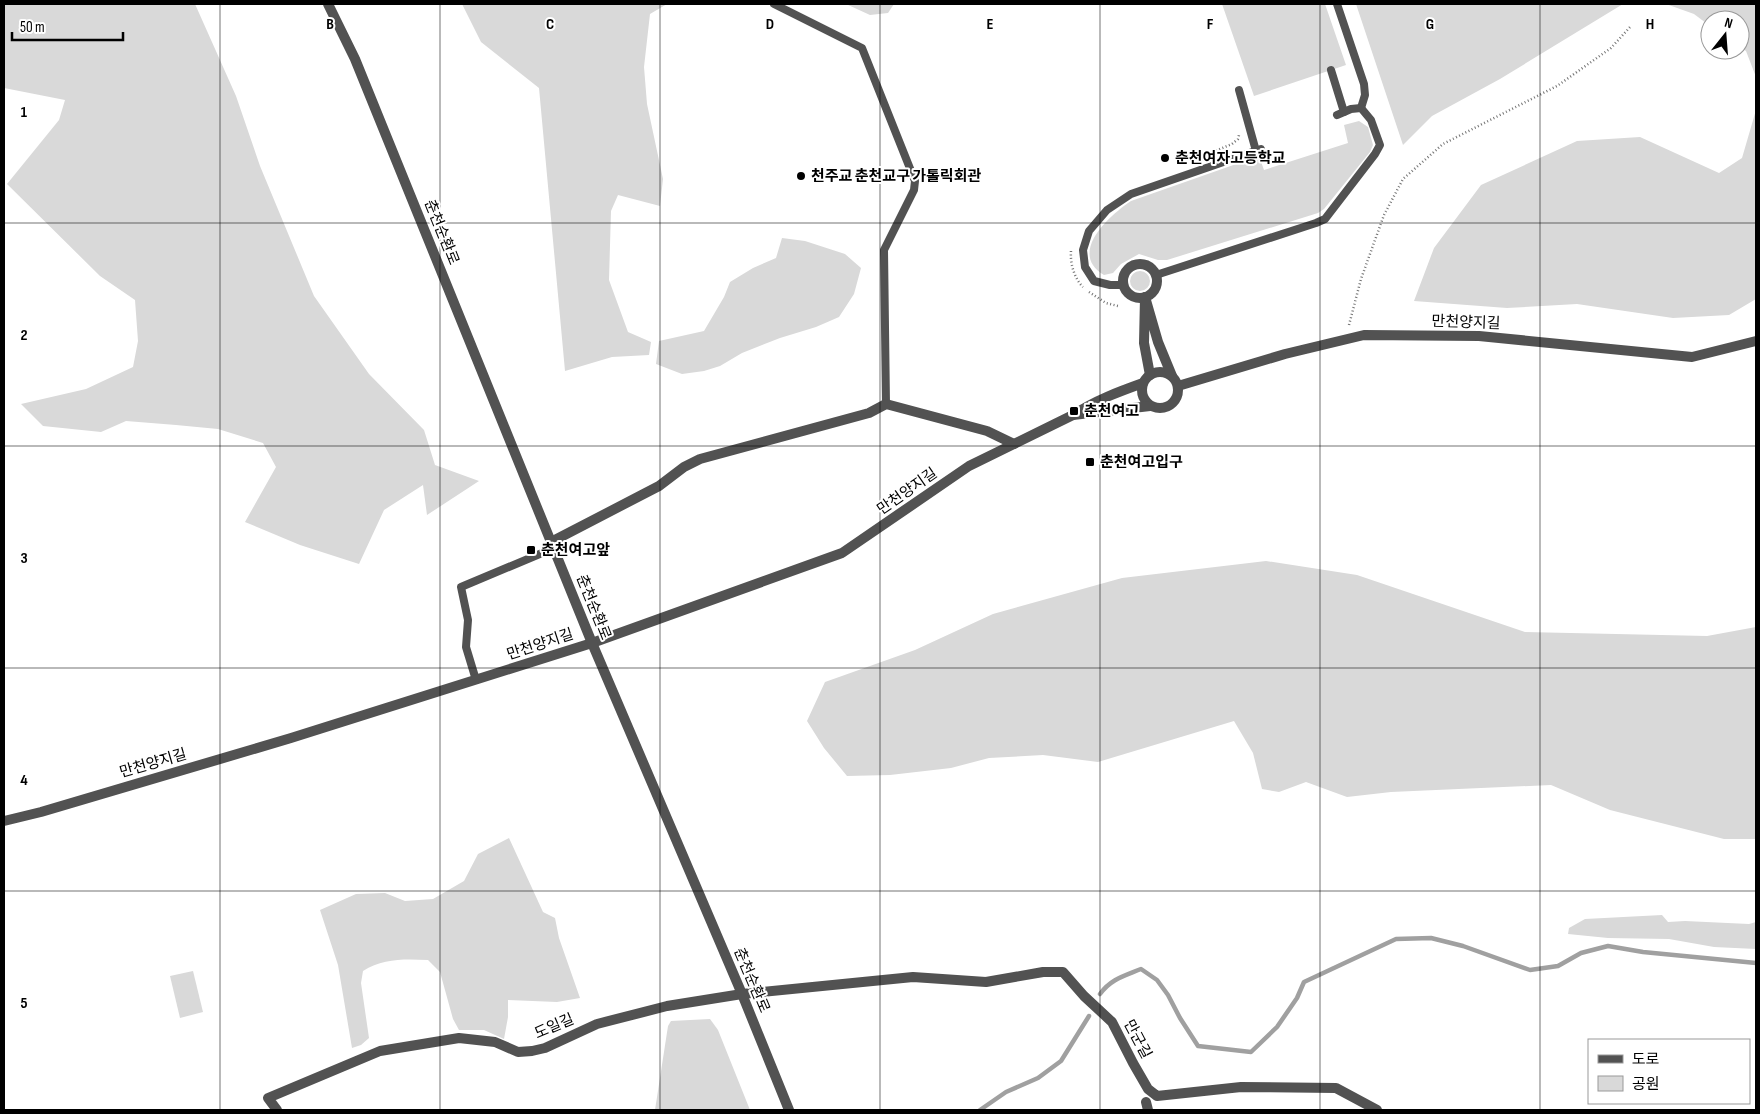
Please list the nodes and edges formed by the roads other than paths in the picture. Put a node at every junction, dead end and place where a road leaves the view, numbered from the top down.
1 (328, 4) edge
2 (774, 4) edge
3 (1337, 4) edge
4 (1331, 70) dead end
5 (1239, 90) dead end
6 (1362, 108) junction
7 (1156, 274) junction
8 (1124, 285) junction
9 (1145, 297) junction
10 (1756, 341) edge
11 (1150, 375) junction
12 (1172, 376) junction
13 (1143, 383) junction
14 (1178, 386) junction
15 (886, 404) junction
16 (1150, 406) junction
17 (1074, 415) junction
18 (1014, 444) junction
19 (553, 545) junction
20 (592, 643) junction
21 (476, 680) junction
22 (4, 821) edge
23 (876, 981) joint
24 (742, 994) junction
25 (277, 1110) edge
26 (789, 1110) edge
27 (1376, 1110) edge

1 - 19 street, 춘천순환로
2 - 15 lane
3 - 6 lane
4 - 6 lane
5 - 8 lane
6 - 7 lane
7 - 8 street
7 - 9 street
8 - 9 street
9 - 11 street
9 - 12 street
10 - 14 street, 만천양지길
11 - 12 street
11 - 13 street
12 - 14 street
13 - 16 street
13 - 17 street
14 - 16 street
15 - 18 street
15 - 19 street
16 - 17 street
17 - 18 street, 만천양지길
18 - 20 street, 만천양지길
19 - 20 street, 춘천순환로
19 - 21 lane
20 - 21 street, 만천양지길
20 - 24 street, 춘천순환로
21 - 22 street, 만천양지길
23 - 24 street, 도일길
23 - 27 street, 만군길
24 - 25 street, 도일길
24 - 26 street, 춘천순환로

